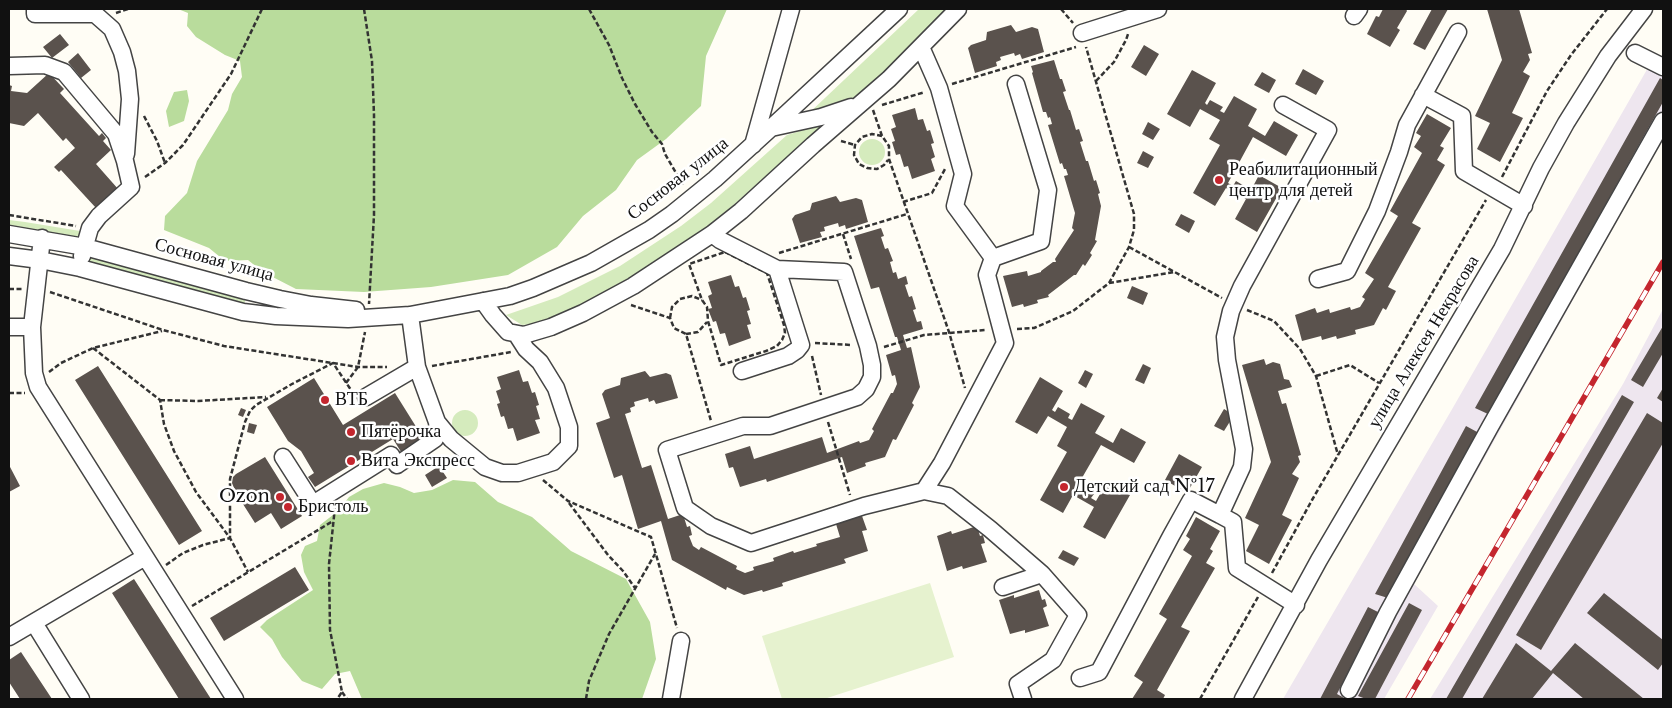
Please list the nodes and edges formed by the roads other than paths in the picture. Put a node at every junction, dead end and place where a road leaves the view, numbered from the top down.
1 (35, 9) edge
2 (791, 9) edge
3 (899, 9) edge
4 (958, 9) edge
5 (1644, 9) edge
6 (95, 11) edge
7 (1142, 11) edge
8 (1458, 32) dead end
9 (1083, 39) road end
10 (922, 47) junction
11 (1636, 53) dead end
12 (9, 66) edge
13 (1663, 67) edge
14 (1016, 84) dead end
15 (1423, 95) junction
16 (1283, 105) dead end
17 (864, 108) junction
18 (1663, 122) edge
19 (771, 128) junction
20 (753, 145) junction
21 (126, 161) junction
22 (1524, 206) junction
23 (9, 234) edge
24 (712, 234) junction
25 (42, 238) junction
26 (85, 246) junction
27 (9, 256) edge
28 (993, 258) junction
29 (40, 260) junction
30 (776, 261) junction
31 (80, 268) junction
32 (1318, 279) dead end
33 (483, 301) junction
34 (367, 314) junction
35 (410, 315) junction
36 (9, 327) edge
37 (32, 327) junction
38 (517, 335) junction
39 (416, 367) junction
40 (742, 371) dead end
41 (361, 397) road end
42 (437, 422) junction
43 (283, 457) dead end
44 (924, 491) junction
45 (1220, 514) junction
46 (145, 557) junction
47 (1042, 574) junction
48 (1003, 587) dead end
49 (1296, 605) junction
50 (34, 623) junction
51 (9, 637) edge
52 (681, 641) road end
53 (1080, 678) dead end
54 (1349, 690) dead end
55 (81, 699) edge
56 (236, 699) edge
57 (671, 699) edge
58 (1023, 699) edge
59 (1243, 699) edge

1 - 6 street
2 - 20 street
3 - 19 street, Сосновая улица
4 - 10 street
5 - 22 street, улица Алексея Некрасова
6 - 21 street
7 - 9 street
8 - 15 street
10 - 17 street
10 - 28 street
11 - 13 street
12 - 21 street
14 - 28 street
15 - 22 street
15 - 32 street
16 - 45 street
17 - 19 street
17 - 24 street
18 - 54 street
19 - 20 street, Сосновая улица
20 - 33 street, Сосновая улица
21 - 26 street
22 - 49 street, улица Алексея Некрасова
23 - 25 street, Сосновая улица
24 - 30 street
24 - 38 street
25 - 26 street, Сосновая улица
25 - 29 street
26 - 31 street
26 - 34 street, Сосновая улица
27 - 29 street, Сосновая улица
28 - 44 street
29 - 31 street, Сосновая улица
29 - 37 street
30 - 40 street
30 - 44 street
31 - 34 street, Сосновая улица
33 - 35 street, Сосновая улица
33 - 38 street
34 - 35 street, Сосновая улица
35 - 39 street
36 - 37 street
37 - 46 street
38 - 42 street
39 - 41 street
39 - 42 street
42 - 43 street
44 - 47 street
45 - 49 street
45 - 53 street
46 - 50 street
46 - 56 street
47 - 48 street
47 - 58 street
49 - 59 street, улица Алексея Некрасова
50 - 51 street
50 - 55 street
52 - 57 street

